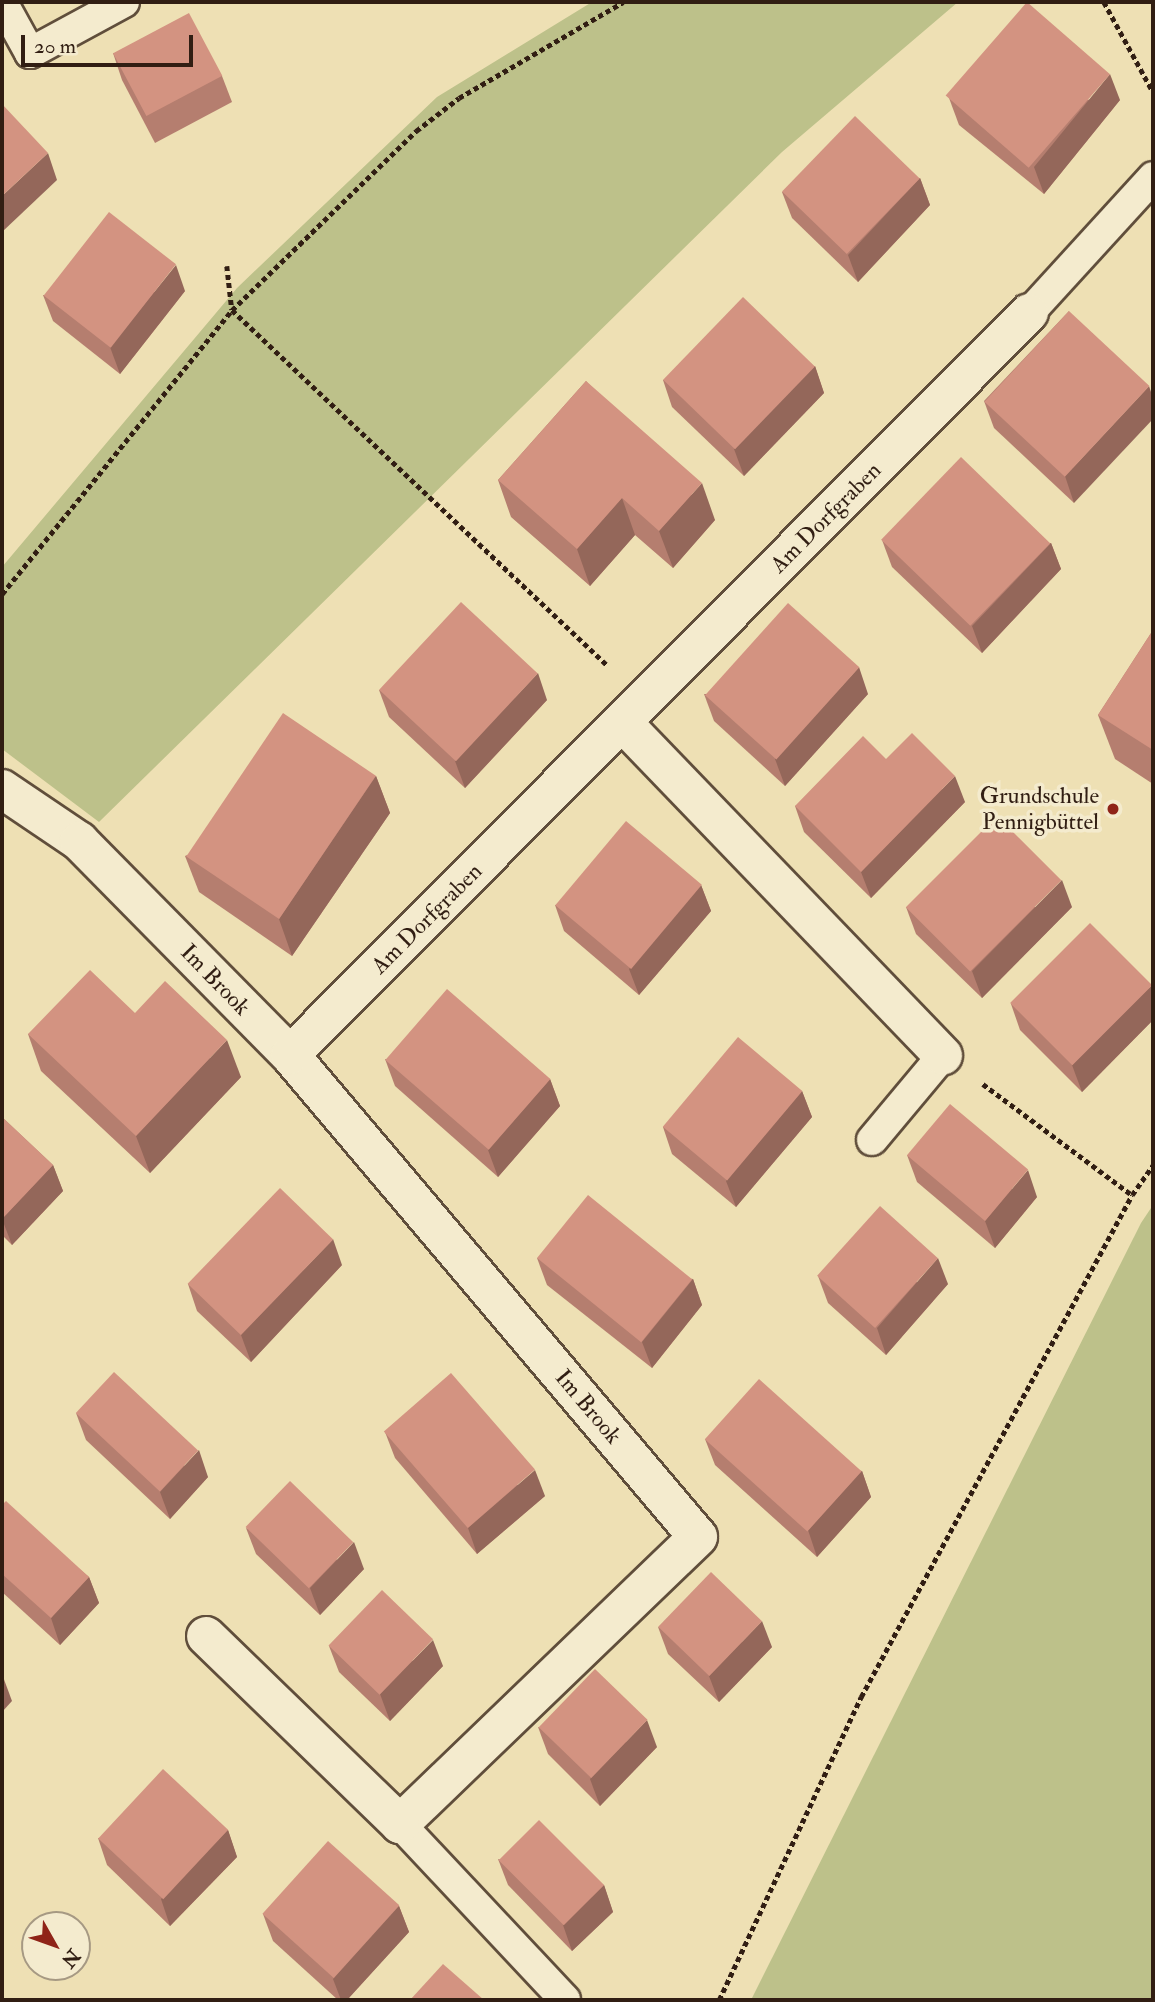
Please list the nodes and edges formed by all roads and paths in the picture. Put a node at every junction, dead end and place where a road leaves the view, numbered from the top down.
1 (2, 2) edge
2 (124, 2) edge
3 (623, 2) edge
4 (1104, 2) edge
5 (1153, 92) edge
6 (1153, 177) edge
7 (227, 266) dead end
8 (232, 310) junction
9 (1029, 313) joint
10 (2, 594) edge
11 (634, 712) junction
12 (2, 789) edge
13 (290, 1055) junction
14 (943, 1055) junction
15 (872, 1140) dead end
16 (1153, 1165) edge
17 (1132, 1195) junction
18 (206, 1636) dead end
19 (400, 1825) junction
20 (565, 2000) edge
21 (719, 2000) edge

1 - 2 lane
3 - 8 path
4 - 5 path
6 - 9 lane
7 - 8 path
8 - 10 path
8 - 11 path
9 - 11 street, Am Dorfgraben
11 - 13 street, Am Dorfgraben
11 - 14 street
12 - 13 street, Im Brook
13 - 19 street, Im Brook
14 - 15 lane
14 - 17 path
16 - 17 path
17 - 21 path
18 - 19 street
19 - 20 lane

